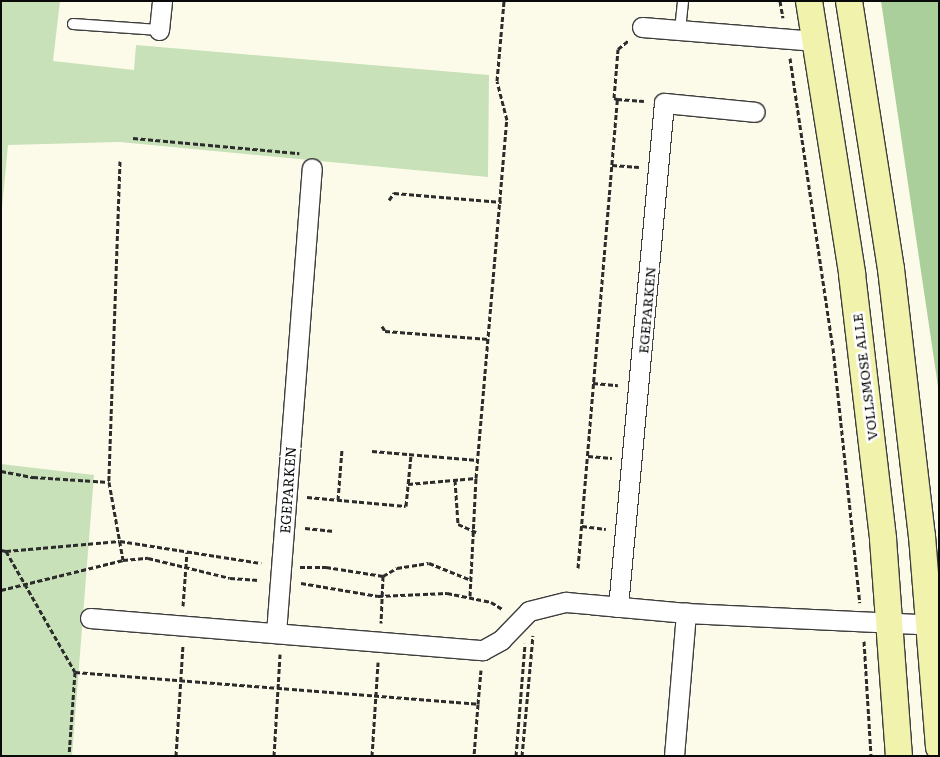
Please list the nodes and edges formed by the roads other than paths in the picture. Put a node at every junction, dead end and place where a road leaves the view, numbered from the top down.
1 (162, 1) edge
2 (683, 1) edge
3 (809, 1) edge
4 (849, 1) edge
5 (73, 24) dead end
6 (642, 28) dead end
7 (159, 30) joint
8 (680, 30) junction
9 (815, 41) junction
10 (755, 112) dead end
11 (312, 168) road end
12 (618, 607) junction
13 (686, 613) junction
14 (90, 618) dead end
15 (889, 624) junction
16 (934, 625) edge
17 (278, 642) junction
18 (939, 747) edge
19 (674, 756) edge
20 (899, 756) edge

1 - 7 street
2 - 8 lane
3 - 9 street, VOLLSMOSE ALLE
4 - 16 street
5 - 7 lane
6 - 8 street
8 - 9 street
9 - 15 street, VOLLSMOSE ALLE
10 - 12 street, EGEPARKEN
11 - 17 street, EGEPARKEN
12 - 13 street
12 - 17 street
13 - 15 street
13 - 19 street
14 - 17 street
15 - 16 street
15 - 20 street, VOLLSMOSE ALLE
16 - 18 street

